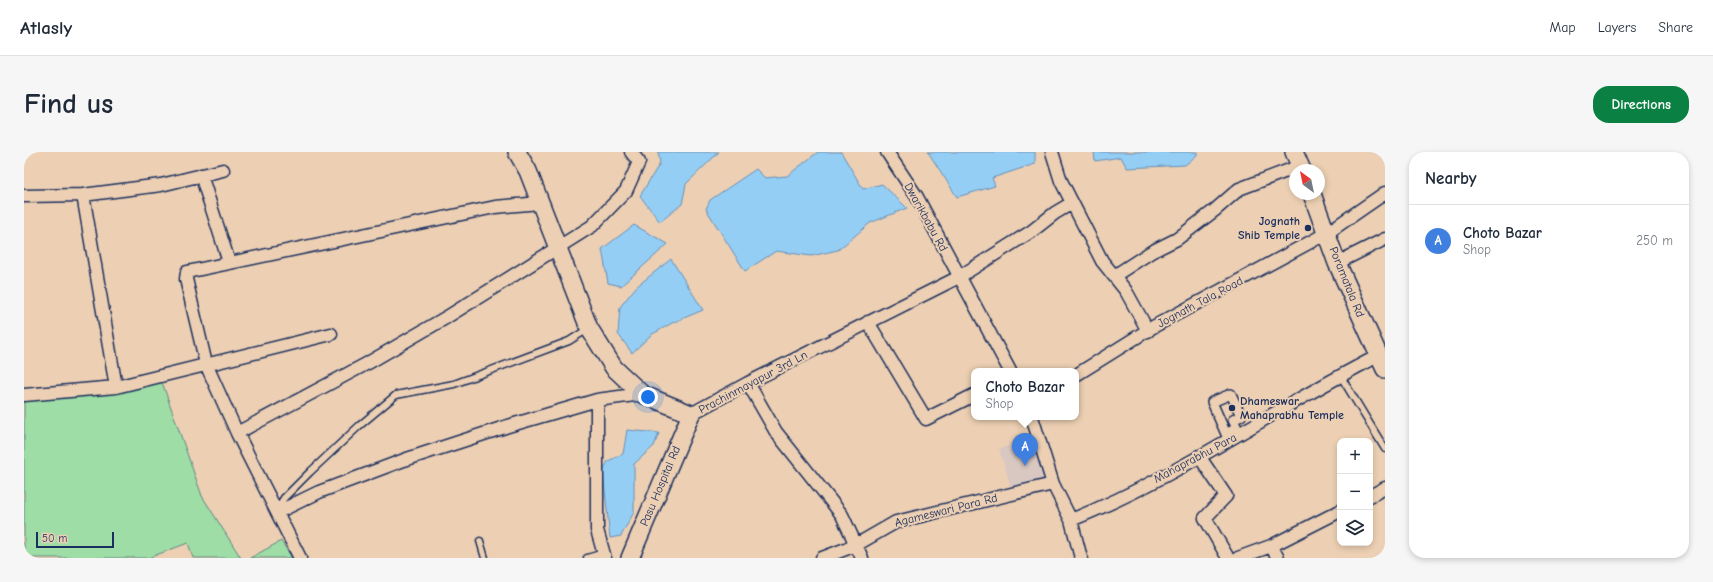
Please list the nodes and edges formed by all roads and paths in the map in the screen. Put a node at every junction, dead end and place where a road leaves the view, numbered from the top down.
1 (517, 152) edge
2 (631, 152) edge
3 (887, 152) edge
4 (1052, 152) edge
5 (1299, 163) edge
6 (222, 170) dead end
7 (201, 175) junction
8 (1385, 193) edge
9 (83, 195) junction
10 (24, 196) edge
11 (1314, 200) edge
12 (540, 203) junction
13 (1072, 203) junction
14 (1327, 233) junction
15 (1385, 239) edge
16 (558, 248) junction
17 (229, 262) junction
18 (1338, 263) junction
19 (1114, 276) junction
20 (961, 280) junction
21 (868, 322) junction
22 (589, 328) junction
23 (1148, 331) junction
24 (331, 334) dead end
25 (1382, 362) edge
26 (206, 364) junction
27 (1008, 368) edge
28 (1079, 372) edge
29 (1340, 375) junction
30 (748, 383) junction
31 (116, 387) junction
32 (642, 394) junction
33 (24, 395) edge
34 (971, 396) edge
35 (597, 400) junction
36 (691, 414) junction
37 (1033, 420) edge
38 (237, 433) junction
39 (1385, 449) edge
40 (1199, 456) junction
41 (1053, 484) junction
42 (1385, 488) edge
43 (1373, 494) edge
44 (277, 511) junction
45 (1337, 513) edge
46 (1071, 520) junction
47 (480, 540) dead end
48 (856, 545) junction
49 (1271, 546) junction
50 (604, 555) edge
51 (300, 558) edge
52 (485, 558) edge
53 (587, 558) edge
54 (630, 558) edge
55 (822, 558) edge
56 (862, 558) edge
57 (1081, 558) edge
58 (1228, 558) edge
59 (1238, 558) edge
60 (1278, 558) edge

1 - 12 main road, Prachinmayapur 3rd Ln
2 - 16 street
3 - 20 street, Dwarikbabu Rd
4 - 13 street
5 - 19 street
6 - 7 street
7 - 9 street
7 - 17 street
8 - 14 street, Jognath Tala Road
9 - 10 street
9 - 31 street
11 - 14 main road, Poramatala Rd
12 - 16 main road, Prachinmayapur 3rd Ln
12 - 17 street
13 - 19 street
13 - 20 street, Prachinmayapur 3rd Ln
14 - 18 main road, Poramatala Rd
14 - 23 street, Jognath Tala Road
15 - 18 street
16 - 22 main road, Prachinmayapur 3rd Ln
16 - 38 street
17 - 26 street
18 - 25 main road, Poramatala Rd
19 - 23 street
20 - 21 street, Prachinmayapur 3rd Ln
20 - 27 street, Dwarikbabu Rd
21 - 30 street, Prachinmayapur 3rd Ln
21 - 34 street
22 - 32 main road, Prachinmayapur 3rd Ln
22 - 44 lane
23 - 28 street, Jognath Tala Road
24 - 26 street
25 - 29 street, Mahaprabhu Para
26 - 31 street
26 - 38 street
29 - 39 lane
29 - 40 street, Mahaprabhu Para
30 - 36 street, Prachinmayapur 3rd Ln
30 - 48 street
31 - 33 street
32 - 35 street
32 - 36 main road, Prachinmayapur 3rd Ln
35 - 44 street
35 - 50 street
36 - 54 main road, Pasu Hospital Rd
37 - 41 street
38 - 44 street
40 - 46 street, Mahaprabhu Para
40 - 58 street
41 - 46 street
41 - 48 street, Agameswari Para Rd
42 - 43 street
44 - 51 street
45 - 49 street
46 - 57 street
47 - 52 lane
48 - 55 street, Agameswari Para Rd
48 - 56 street
49 - 59 street
49 - 60 street
50 - 53 lane

